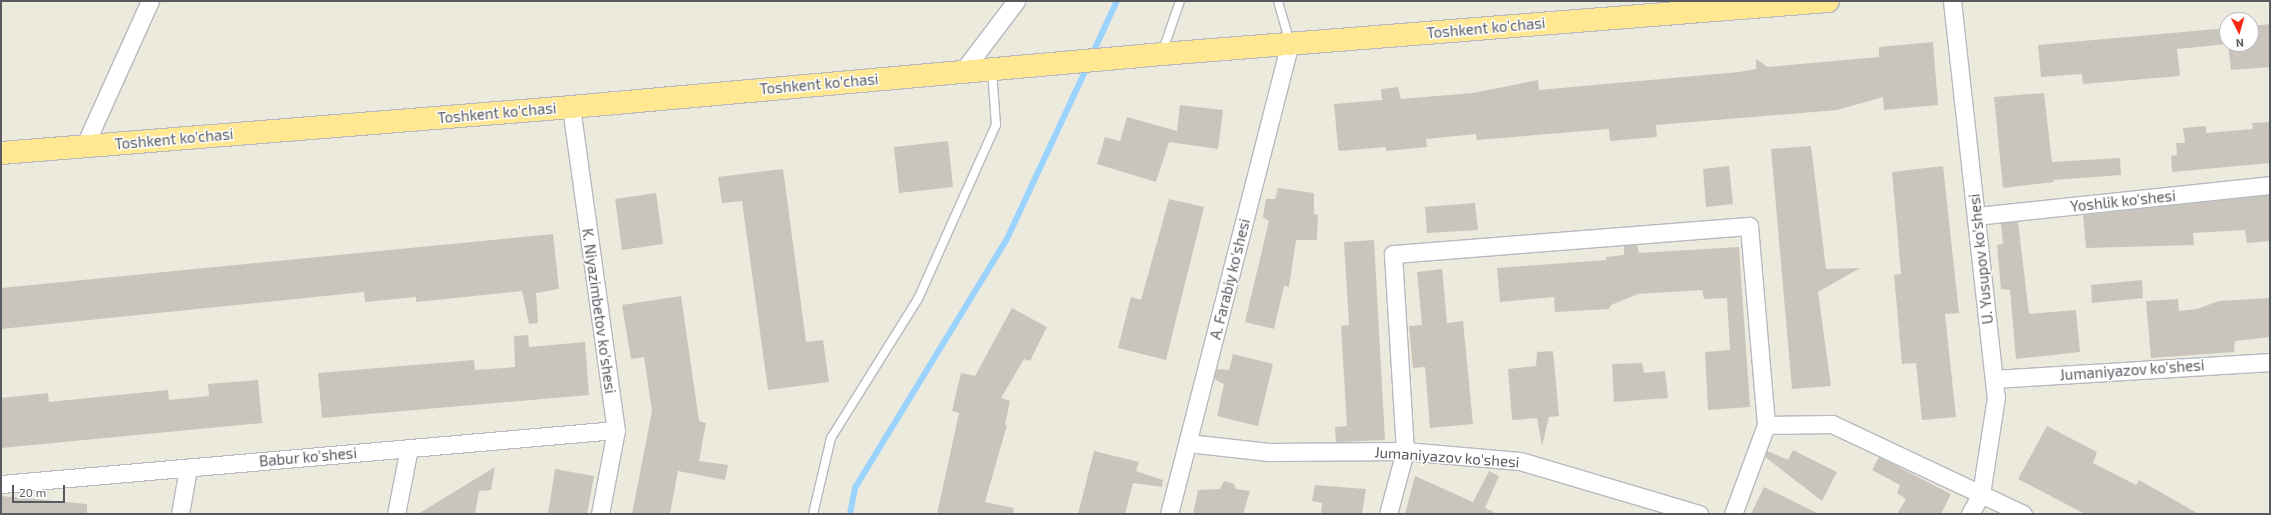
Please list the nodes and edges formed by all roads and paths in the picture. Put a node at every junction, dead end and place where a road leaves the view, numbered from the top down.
1 (150, 1) edge
2 (1016, 1) edge
3 (1180, 1) edge
4 (1278, 1) edge
5 (1828, 1) edge
6 (1952, 1) edge
7 (1733, 5) edge
8 (1290, 44) junction
9 (1152, 55) junction
10 (992, 69) junction
11 (963, 72) junction
12 (571, 107) junction
13 (84, 147) junction
14 (1, 153) edge
15 (2270, 185) edge
16 (1976, 216) junction
17 (2270, 362) edge
18 (1994, 379) junction
19 (1766, 425) junction
20 (616, 430) junction
21 (1188, 442) junction
22 (409, 448) junction
23 (1405, 451) junction
24 (188, 468) junction
25 (1, 484) edge
26 (1981, 494) junction
27 (180, 514) edge
28 (396, 514) edge
29 (600, 514) edge
30 (813, 514) edge
31 (1169, 514) edge
32 (1388, 514) edge
33 (1699, 514) edge
34 (1732, 514) edge
35 (1970, 514) edge
36 (2023, 514) edge

1 - 13 street
2 - 11 street
3 - 9 lane
4 - 8 lane
5 - 7 highway, Toshkent ko'chasi
6 - 16 street, U. Yusupov ko'shesi
7 - 8 highway, Toshkent ko'chasi
8 - 9 highway, Toshkent ko'chasi
8 - 21 street, A. Farabiy ko'shesi
9 - 10 highway, Toshkent ko'chasi
10 - 11 highway, Toshkent ko'chasi
10 - 30 lane
11 - 12 highway, Toshkent ko'chasi
12 - 13 highway, Toshkent ko'chasi
12 - 20 street, K. Niyazimbetov ko'shesi
13 - 14 highway, Toshkent ko'chasi
15 - 16 street, Yoshlik ko'shesi
16 - 18 street, U. Yusupov ko'shesi
17 - 18 street, Jumaniyazov ko'shesi
18 - 26 street, U. Yusupov ko'shesi
19 - 23 street
19 - 26 street
19 - 34 street
20 - 22 street, Babur ko'shesi
20 - 29 street, K. Niyazimbetov ko'shesi
21 - 23 street, Jumaniyazov ko'shesi
21 - 31 street, A. Farabiy ko'shesi
22 - 24 street, Babur ko'shesi
22 - 28 street
23 - 32 street
23 - 33 street, Jumaniyazov ko'shesi
24 - 25 street, Babur ko'shesi
24 - 27 street
26 - 35 street, U. Yusupov ko'shesi
26 - 36 street

